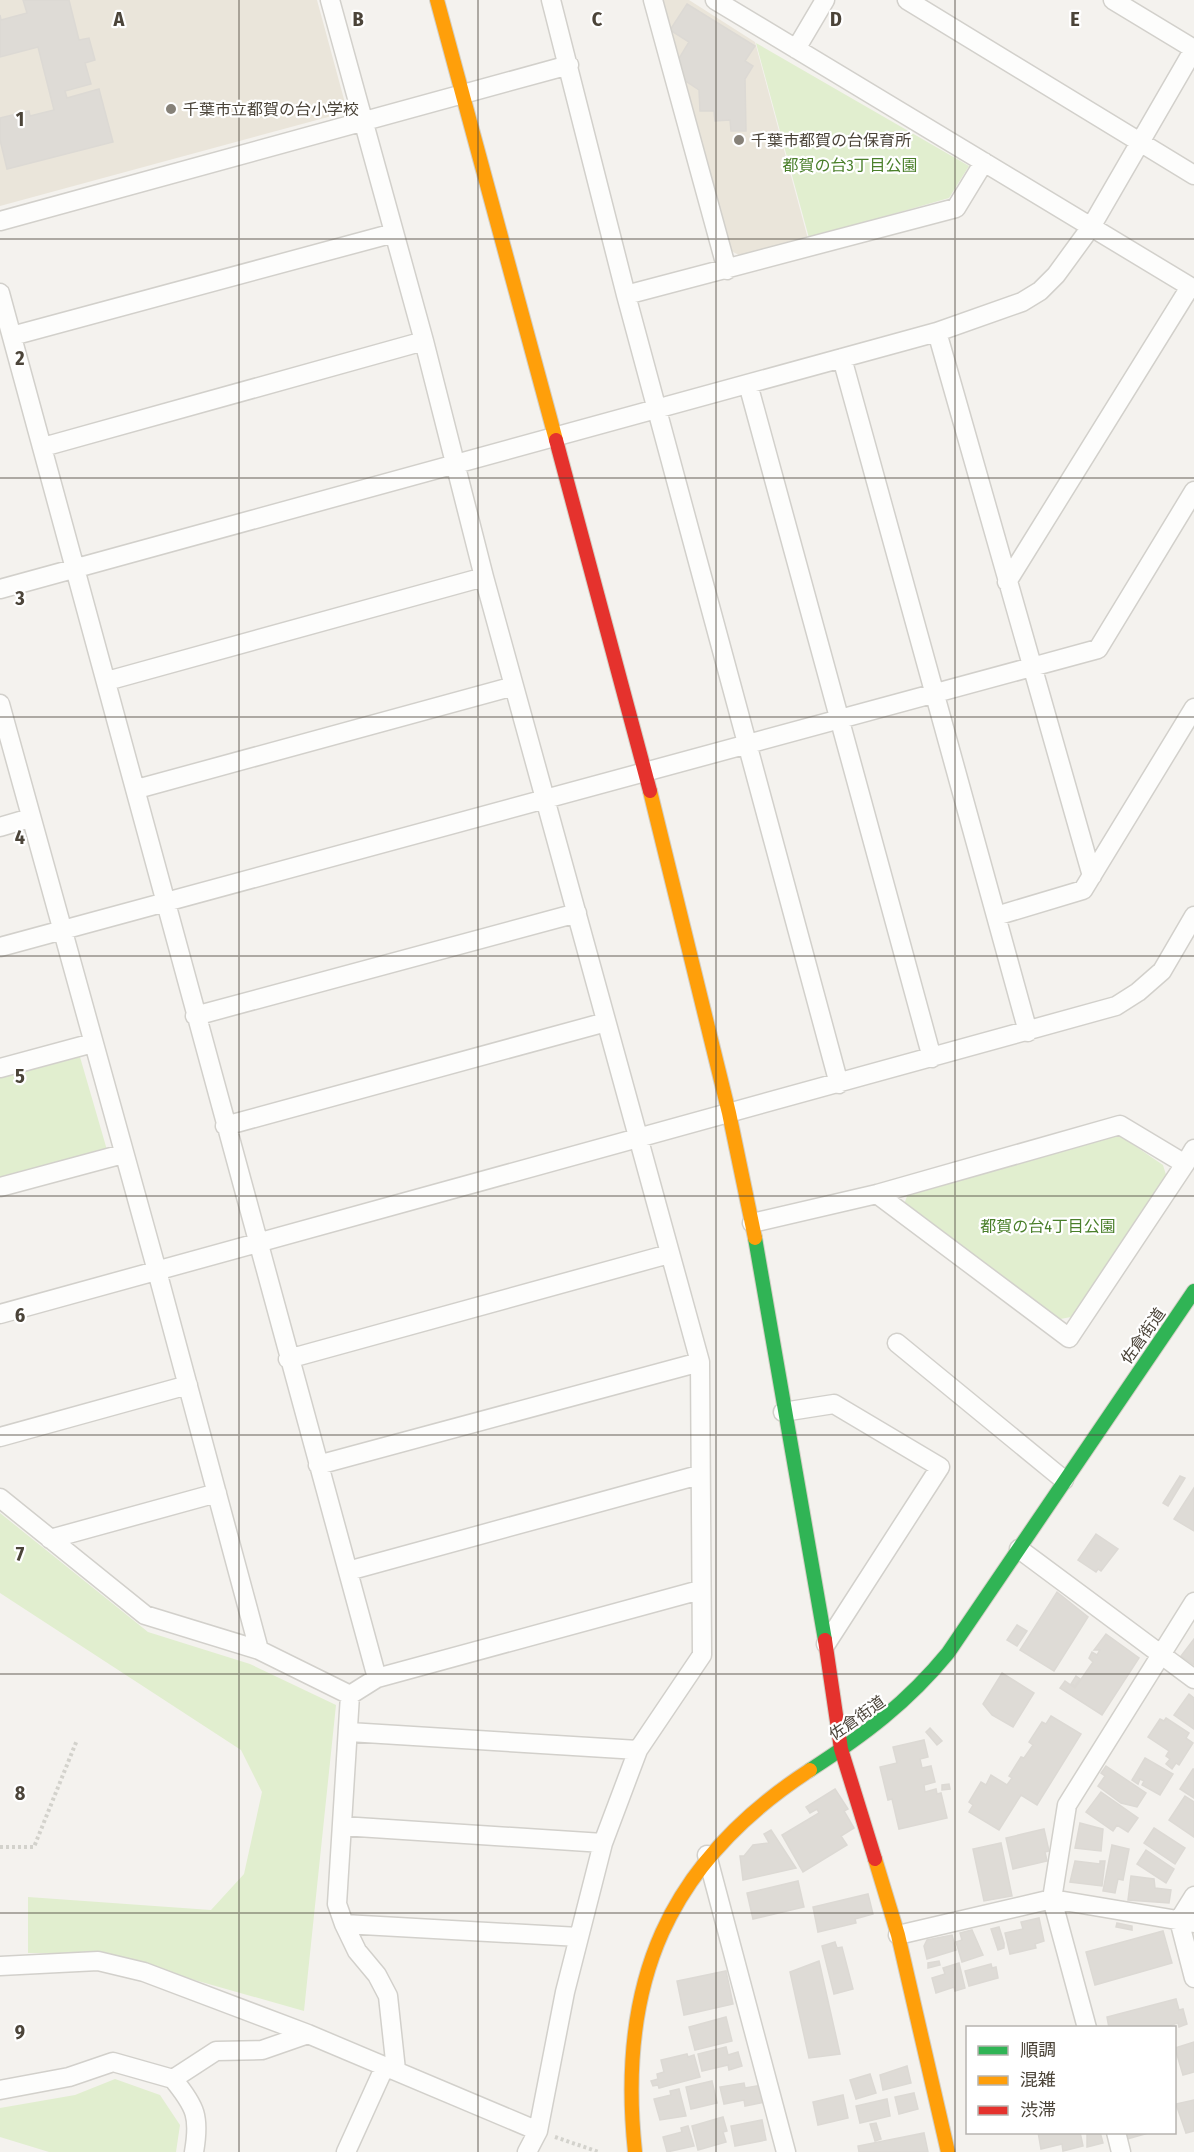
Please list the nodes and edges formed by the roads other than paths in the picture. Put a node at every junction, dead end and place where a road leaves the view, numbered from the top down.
1 (330, 0) edge
2 (436, 0) edge
3 (551, 0) edge
4 (653, 0) edge
5 (715, 0) edge
6 (825, 0) edge
7 (908, 0) edge
8 (1113, 0) edge
9 (796, 49) junction
10 (569, 65) junction
11 (463, 95) junction
12 (364, 122) junction
13 (1140, 143) junction
14 (984, 162) junction
15 (1194, 175) edge
16 (0, 221) edge
17 (1091, 227) junction
18 (394, 233) junction
19 (727, 270) junction
20 (1192, 288) edge
21 (0, 293) edge
22 (626, 296) junction
23 (937, 332) junction
24 (12, 336) junction
25 (424, 340) junction
26 (842, 358) junction
27 (748, 384) junction
28 (656, 409) junction
29 (554, 436) junction
30 (43, 447) junction
31 (455, 464) junction
32 (1194, 491) edge
33 (76, 568) junction
34 (484, 577) junction
35 (1007, 582) junction
36 (0, 589) edge
37 (1030, 667) junction
38 (107, 681) junction
39 (514, 686) junction
40 (934, 693) junction
41 (0, 706) edge
42 (1194, 708) edge
43 (840, 720) junction
44 (747, 744) junction
45 (645, 772) junction
46 (137, 789) junction
47 (546, 799) junction
48 (30, 818) junction
49 (0, 827) edge
50 (1092, 876) junction
51 (165, 903) junction
52 (577, 913) junction
53 (996, 916) junction
54 (1194, 916) edge
55 (62, 930) junction
56 (0, 947) edge
57 (195, 1016) junction
58 (606, 1022) junction
59 (1028, 1032) junction
60 (93, 1043) junction
61 (932, 1058) junction
62 (0, 1068) edge
63 (839, 1084) junction
64 (729, 1113) junction
65 (225, 1126) junction
66 (637, 1137) junction
67 (123, 1154) junction
68 (1189, 1157) edge
69 (0, 1187) edge
70 (877, 1194) junction
71 (752, 1223) junction
72 (257, 1241) junction
73 (669, 1254) junction
74 (157, 1270) junction
75 (1194, 1291) edge
76 (0, 1314) edge
77 (897, 1343) dead end
78 (288, 1359) junction
79 (700, 1362) junction
80 (188, 1385) junction
81 (783, 1412) junction
82 (0, 1437) edge
83 (318, 1465) junction
84 (699, 1475) junction
85 (1064, 1480) junction
86 (217, 1493) junction
87 (0, 1498) edge
88 (50, 1539) junction
89 (1019, 1549) junction
90 (348, 1571) junction
91 (700, 1590) junction
92 (1194, 1602) edge
93 (826, 1644) junction
94 (259, 1650) junction
95 (1161, 1655) junction
96 (376, 1678) junction
97 (1194, 1679) edge
98 (350, 1695) junction
99 (349, 1732) junction
100 (841, 1749) junction
101 (638, 1750) junction
102 (342, 1826) junction
103 (603, 1843) junction
104 (707, 1855) junction
105 (1194, 1896) edge
106 (1052, 1899) junction
107 (1186, 1922) edge
108 (344, 1924) junction
109 (898, 1935) junction
110 (579, 1937) junction
111 (0, 1966) edge
112 (1194, 1978) edge
113 (1086, 2026) edge
114 (308, 2034) junction
115 (390, 2068) junction
116 (173, 2079) junction
117 (0, 2090) edge
118 (537, 2131) junction
119 (1116, 2134) edge
120 (194, 2152) edge
121 (346, 2152) edge
122 (527, 2152) edge
123 (635, 2152) edge
124 (786, 2152) edge
125 (948, 2152) edge
126 (1121, 2152) edge

1 - 12 street
2 - 11 street
3 - 10 street
4 - 19 street
5 - 9 street
6 - 9 street
7 - 13 street
8 - 13 street
9 - 14 street
10 - 11 street
10 - 22 street
11 - 12 street
11 - 29 street
12 - 16 street
12 - 18 street
13 - 15 street
13 - 17 street
14 - 17 street
14 - 19 street
17 - 20 street
17 - 23 street
18 - 24 street
18 - 25 street
19 - 22 street
20 - 35 street
21 - 24 street
22 - 28 street
23 - 26 street
23 - 35 street
24 - 30 street
25 - 30 street
25 - 31 street
26 - 27 street
26 - 40 street
27 - 28 street
27 - 43 street
28 - 29 street
28 - 44 street
29 - 31 street
29 - 45 street
30 - 33 street
31 - 33 street
31 - 34 street
32 - 37 street
33 - 36 street
33 - 38 street
34 - 38 street
34 - 39 street
35 - 37 street
37 - 40 street
37 - 50 street
38 - 46 street
39 - 46 street
39 - 47 street
40 - 43 street
40 - 53 street
41 - 48 street
42 - 50 street
43 - 44 street
43 - 61 street
44 - 45 street
44 - 63 street
45 - 47 street
45 - 64 street
46 - 51 street
47 - 51 street
47 - 52 street
48 - 49 street
48 - 55 street
50 - 53 street
51 - 55 street
51 - 57 street
52 - 57 street
52 - 58 street
53 - 59 street
54 - 59 street
55 - 56 street
55 - 60 street
57 - 65 street
58 - 65 street
58 - 66 street
59 - 61 street
60 - 62 street
60 - 67 street
61 - 63 street
63 - 64 street
64 - 66 street
64 - 71 street
65 - 72 street
66 - 72 street
66 - 73 street
67 - 69 street
67 - 74 street
68 - 70 street
68 - 70 street
70 - 71 street
71 - 81 street
72 - 74 street
72 - 78 street
73 - 78 street
73 - 79 street
74 - 76 street
74 - 80 street
75 - 85 street, 佐倉街道
77 - 85 street
78 - 83 street
79 - 83 street
79 - 84 street
80 - 82 street
80 - 86 street
81 - 93 street
81 - 93 street
83 - 90 street
84 - 90 street
84 - 91 street
85 - 89 street, 佐倉街道
86 - 88 street
86 - 94 street
87 - 88 street
88 - 94 street
89 - 95 street
89 - 100 street, 佐倉街道
90 - 96 street
91 - 96 street
91 - 101 street
92 - 95 street
93 - 100 street
94 - 98 street
95 - 97 street
95 - 106 street
96 - 98 street
98 - 99 street
99 - 101 street
99 - 102 street
100 - 104 street, 佐倉街道
100 - 109 street
101 - 103 street
102 - 103 street
102 - 108 street
103 - 110 street
104 - 123 street, 佐倉街道
104 - 124 street
105 - 107 street
106 - 107 street
106 - 109 street
106 - 113 street
107 - 112 street
108 - 110 street
108 - 115 street
109 - 125 street
110 - 118 street
111 - 114 street
114 - 115 street
114 - 116 street
115 - 118 street
115 - 121 street
116 - 117 street
116 - 120 street
118 - 122 street
119 - 126 street

